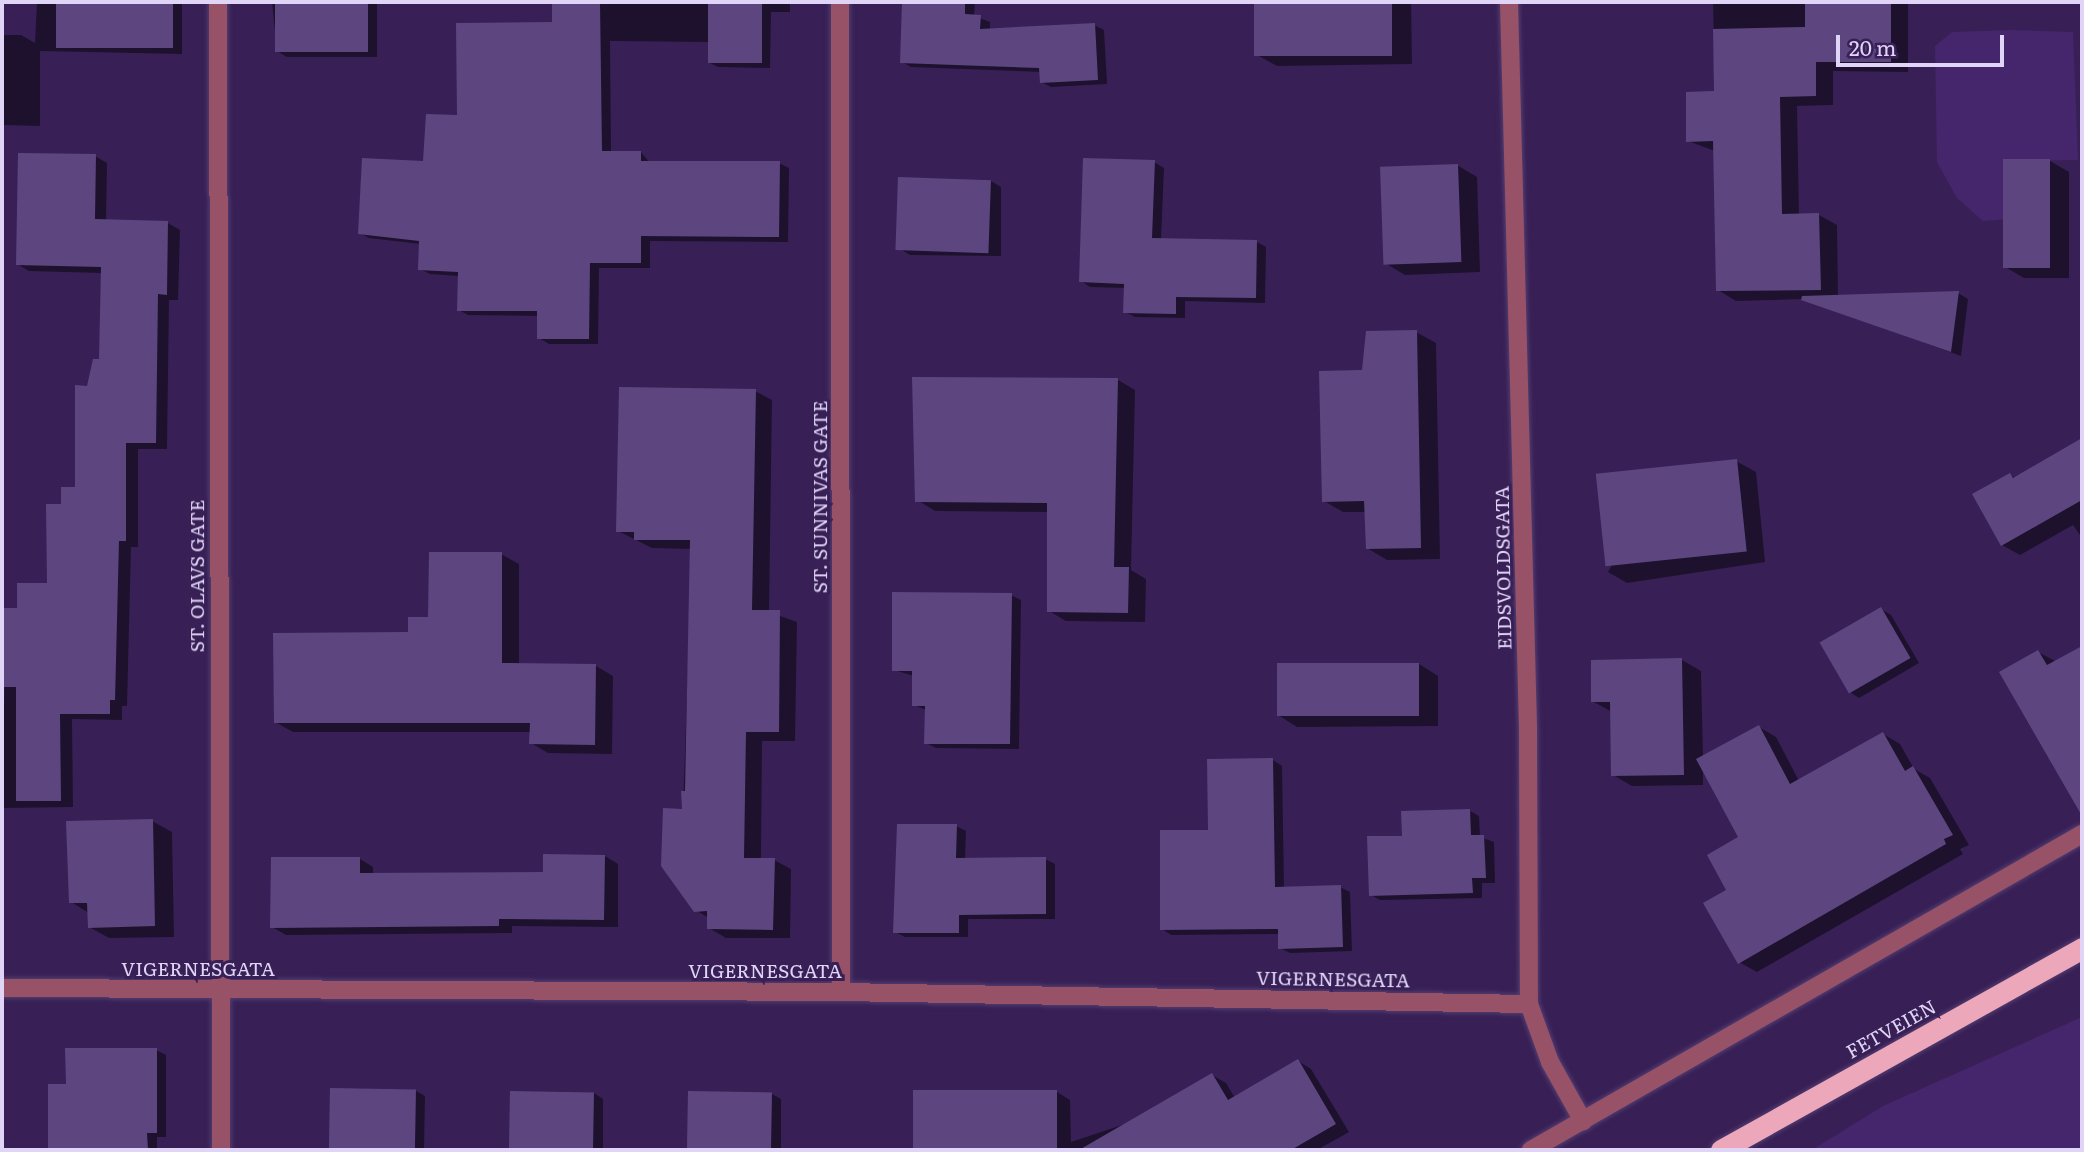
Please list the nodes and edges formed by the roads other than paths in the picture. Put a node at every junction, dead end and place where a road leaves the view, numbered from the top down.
1 (218, 2) edge
2 (840, 2) edge
3 (1509, 2) edge
4 (2082, 834) edge
5 (2082, 948) edge
6 (2, 988) edge
7 (218, 990) junction
8 (841, 992) junction
9 (1529, 1004) junction
10 (1583, 1121) junction
11 (221, 1150) edge
12 (1531, 1150) edge
13 (1721, 1150) edge

1 - 7 street, ST. OLAVS GATE
2 - 8 street, ST. SUNNIVAS GATE
3 - 9 street, EIDSVOLDSGATA
4 - 10 street
5 - 13 highway, FETVEIEN
6 - 7 street, VIGERNESGATA
7 - 8 street, VIGERNESGATA
7 - 11 street, ST. OLAVS GATE
8 - 9 street, VIGERNESGATA
9 - 10 street, EIDSVOLDSGATA
10 - 12 street

